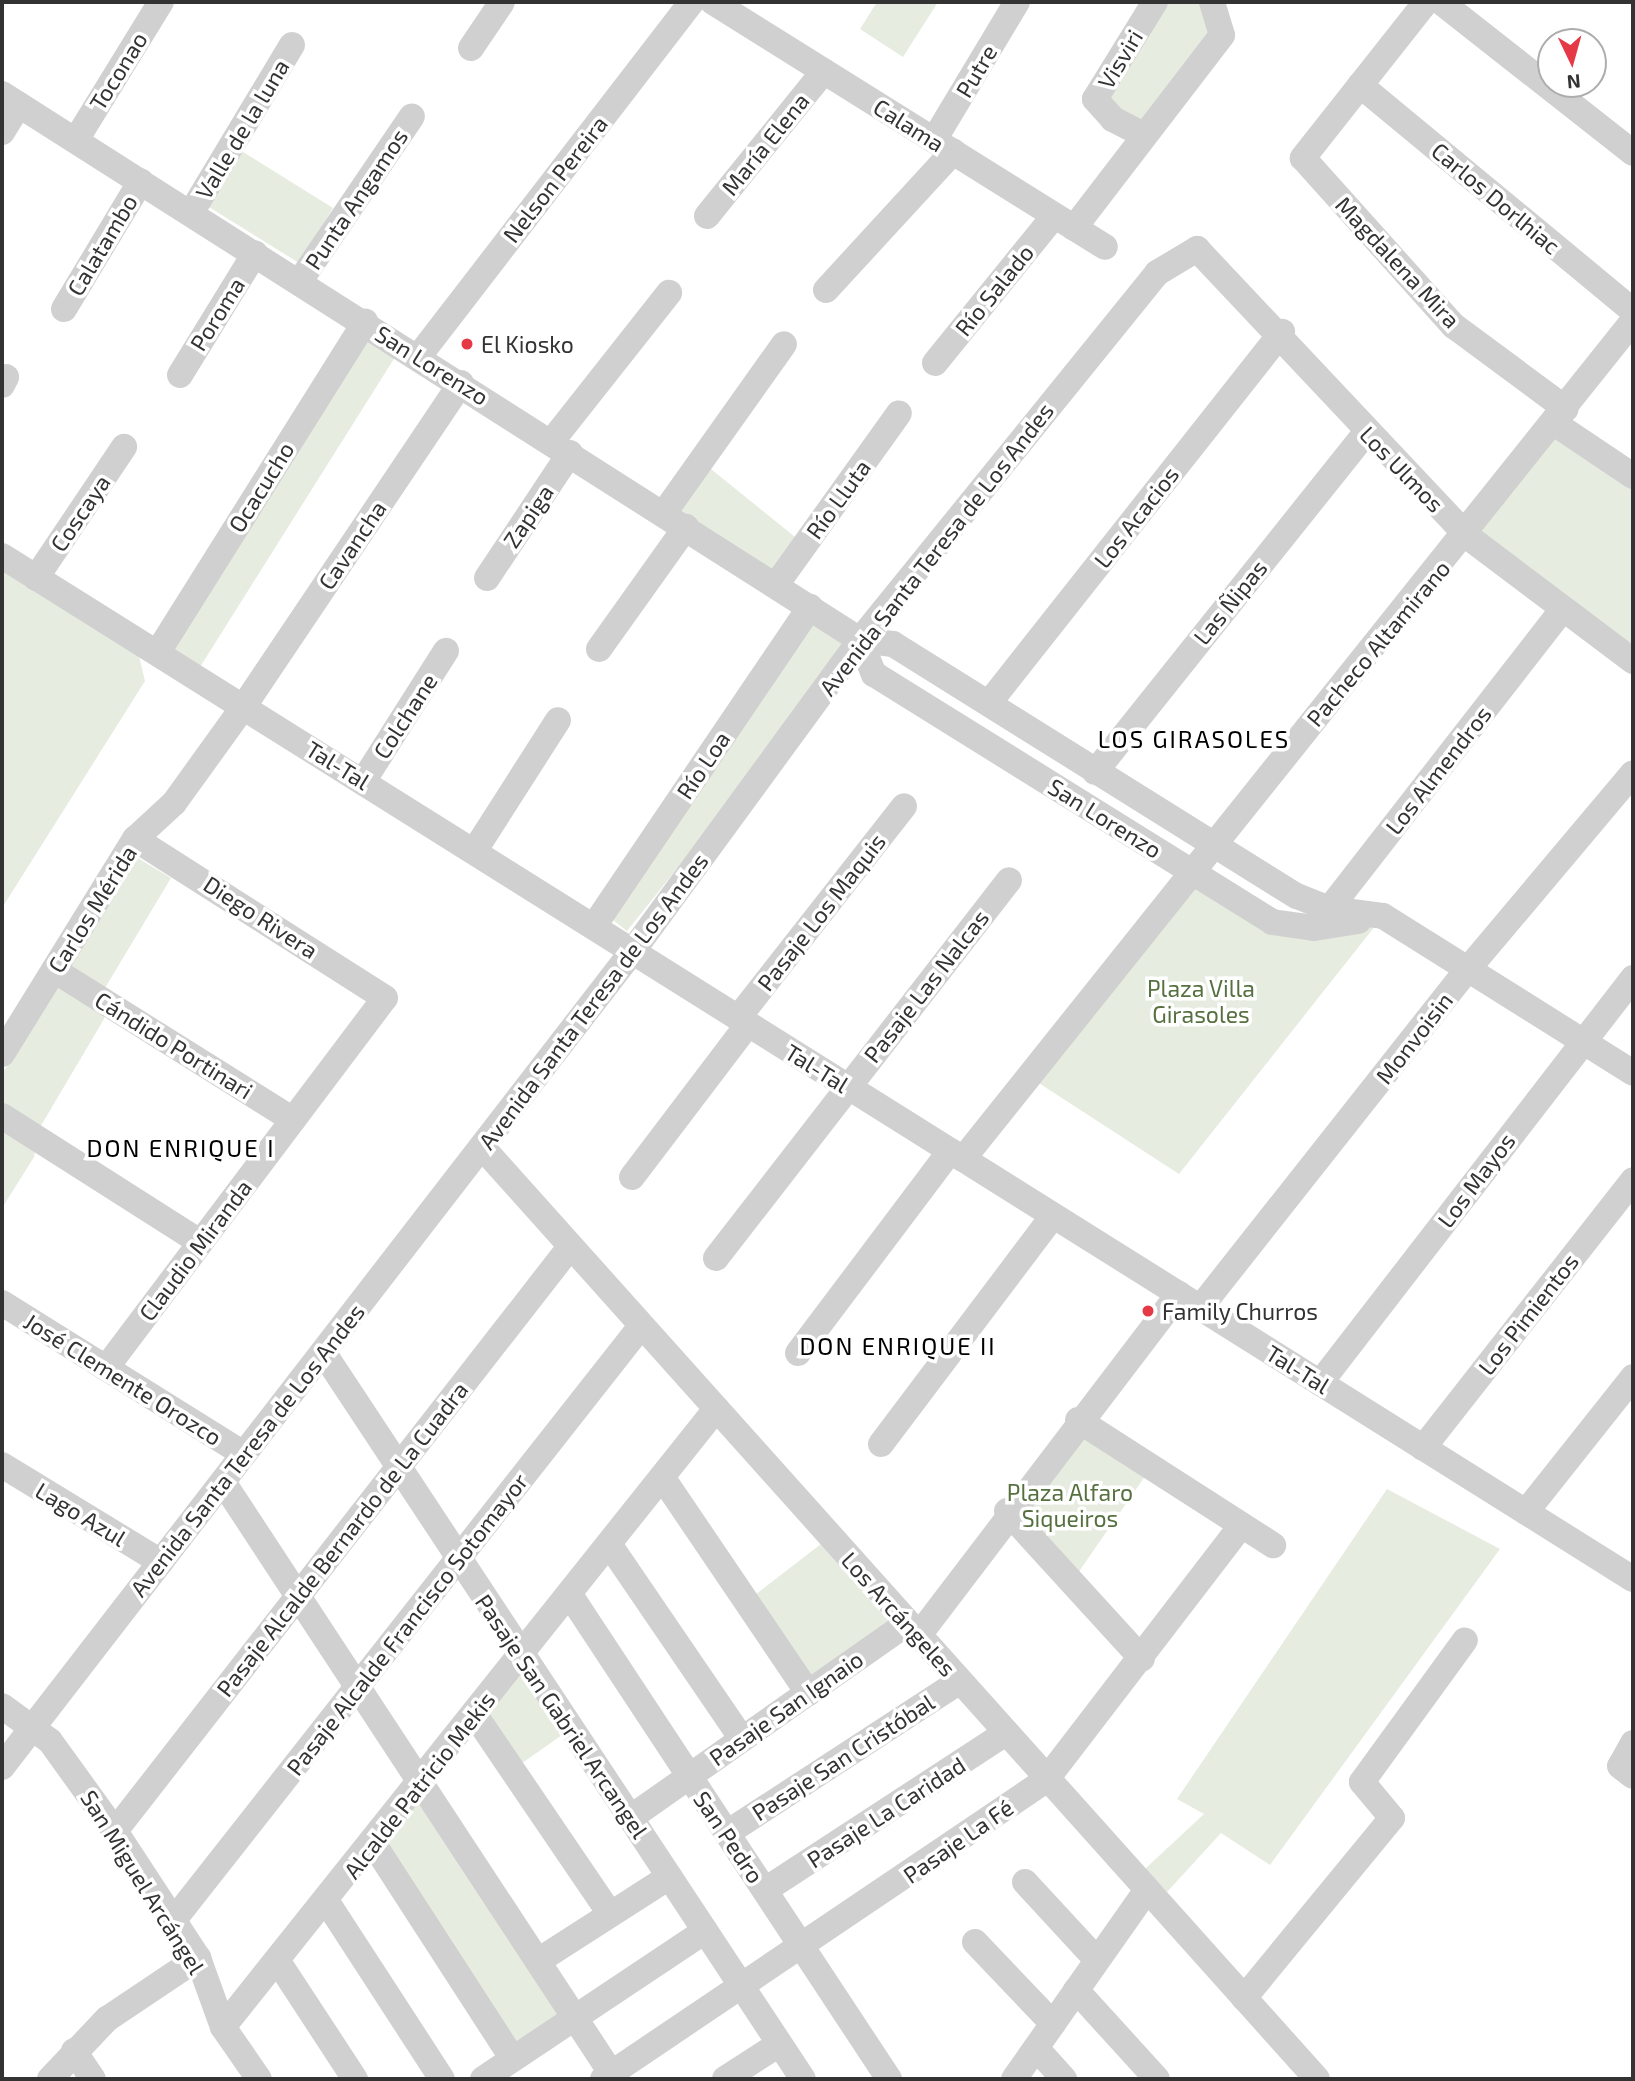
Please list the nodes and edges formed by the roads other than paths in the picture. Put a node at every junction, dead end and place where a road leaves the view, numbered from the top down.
1 (161, 2) edge
2 (502, 2) edge
3 (692, 2) edge
4 (713, 2) edge
5 (1017, 2) edge
6 (1155, 2) edge
7 (1212, 2) edge
8 (1426, 2) edge
9 (1441, 2) edge
10 (292, 45) dead end
11 (471, 48) dead end
12 (824, 71) junction
13 (1360, 85) junction
14 (10, 99) edge
15 (412, 116) dead end
16 (2, 132) edge
17 (1144, 135) junction
18 (76, 140) junction
19 (944, 146) junction
20 (1633, 153) edge
21 (141, 181) junction
22 (191, 213) junction
23 (707, 216) dead end
24 (1064, 222) junction
25 (1105, 247) dead end
26 (1198, 249) joint
27 (255, 253) junction
28 (300, 281) junction
29 (826, 290) dead end
30 (669, 293) dead end
31 (64, 309) dead end
32 (1633, 311) edge
33 (1633, 321) edge
34 (365, 322) junction
35 (1282, 332) junction
36 (784, 344) dead end
37 (419, 356) junction
38 (935, 363) dead end
39 (180, 375) dead end
40 (461, 383) junction
41 (899, 413) dead end
42 (1560, 416) junction
43 (1366, 433) junction
44 (124, 447) dead end
45 (561, 447) junction
46 (1633, 476) edge
47 (675, 520) junction
48 (1468, 536) junction
49 (2, 556) edge
50 (36, 578) junction
51 (487, 578) dead end
52 (776, 585) junction
53 (810, 607) junction
54 (1562, 610) junction
55 (860, 640) junction
56 (599, 649) dead end
57 (446, 651) dead end
58 (158, 652) junction
59 (1633, 661) edge
60 (989, 702) junction
61 (244, 706) junction
62 (558, 720) dead end
63 (1095, 772) junction
64 (1633, 774) edge
65 (364, 780) junction
66 (904, 806) dead end
67 (135, 839) junction
68 (1210, 844) junction
69 (475, 850) junction
70 (1190, 870) junction
71 (1009, 880) dead end
72 (1321, 919) junction
73 (596, 923) junction
74 (632, 952) junction
75 (1468, 969) junction
76 (54, 970) junction
77 (1633, 978) edge
78 (385, 998) joint
79 (743, 1021) junction
80 (1583, 1041) junction
81 (2, 1054) edge
82 (1633, 1073) edge
83 (847, 1086) junction
84 (2, 1116) edge
85 (293, 1120) junction
86 (482, 1146) junction
87 (957, 1155) junction
88 (632, 1177) dead end
89 (1633, 1180) edge
90 (1053, 1216) junction
91 (200, 1242) junction
92 (570, 1247) junction
93 (716, 1258) dead end
94 (1190, 1301) junction
95 (2, 1304) edge
96 (641, 1326) junction
97 (323, 1352) junction
98 (797, 1353) dead end
99 (106, 1368) junction
100 (1633, 1377) edge
101 (1320, 1384) junction
102 (716, 1409) junction
103 (1078, 1420) junction
104 (881, 1444) dead end
105 (1423, 1448) junction
106 (244, 1454) junction
107 (2, 1465) edge
108 (398, 1468) junction
109 (662, 1477) junction
110 (223, 1482) junction
111 (1007, 1511) junction
112 (1526, 1512) junction
113 (1241, 1526) junction
114 (609, 1544) junction
115 (1273, 1545) dead end
116 (458, 1559) junction
117 (161, 1562) junction
118 (1633, 1579) edge
119 (297, 1595) junction
120 (570, 1595) junction
121 (913, 1629) junction
122 (1465, 1640) dead end
123 (522, 1655) junction
124 (1142, 1659) junction
125 (960, 1681) junction
126 (357, 1686) junction
127 (808, 1693) junction
128 (2, 1706) edge
129 (475, 1715) junction
130 (35, 1726) junction
131 (1006, 1733) junction
132 (742, 1739) junction
133 (1633, 1743) edge
134 (2, 1767) edge
135 (1627, 1771) edge
136 (689, 1776) junction
137 (1046, 1780) junction
138 (420, 1782) junction
139 (629, 1818) junction
140 (115, 1832) junction
141 (727, 1833) junction
142 (373, 1843) junction
143 (668, 1877) junction
144 (1025, 1882) dead end
145 (1147, 1890) junction
146 (765, 1891) junction
147 (327, 1902) junction
148 (610, 1914) junction
149 (173, 1922) junction
150 (705, 1931) junction
151 (975, 1942) dead end
152 (802, 1948) junction
153 (198, 1958) junction
154 (538, 1961) junction
155 (1097, 1961) junction
156 (279, 1963) junction
157 (742, 1987) junction
158 (1076, 1990) junction
159 (1244, 1998) junction
160 (575, 2018) junction
161 (1053, 2024) junction
162 (223, 2026) junction
163 (779, 2044) junction
164 (1036, 2048) junction
165 (74, 2051) junction
166 (513, 2059) junction
167 (610, 2077) edge
168 (50, 2079) edge
169 (93, 2079) edge
170 (260, 2079) edge
171 (355, 2079) edge
172 (442, 2079) edge
173 (483, 2079) edge
174 (725, 2079) edge
175 (803, 2079) edge
176 (889, 2079) edge
177 (1014, 2079) edge
178 (1064, 2079) edge
179 (1157, 2079) edge
180 (1317, 2079) edge

1 - 18 street, Toconao
2 - 11 street
3 - 37 street, Nelson Pereira
4 - 12 street, Calama
5 - 19 street, Putre
6 - 17 street, Visviri
7 - 17 street
8 - 13 street
9 - 20 street
10 - 22 street, Valle de la luna
12 - 19 street, Calama
12 - 23 street, María Elena
13 - 32 street, Carlos Dorlhiac
13 - 42 street, Magdalena Mira
14 - 16 street
14 - 18 street, San Lorenzo
15 - 28 street, Punta Angamos
17 - 24 street
18 - 21 street, San Lorenzo
19 - 24 street, Calama
19 - 29 street, Putre
21 - 22 street, San Lorenzo
21 - 31 street, Calatambo
22 - 27 street, San Lorenzo
24 - 25 street, Calama
24 - 38 street, Río Salado
26 - 35 street, Los Ulmos
26 - 55 street, Avenida Santa Teresa de Los Andes
27 - 28 street, San Lorenzo
27 - 39 street, Poroma
28 - 34 street, San Lorenzo
30 - 45 street, Zapiga
33 - 42 street, Pacheco Altamirano
34 - 37 street, San Lorenzo
34 - 58 street, Ocacucho
35 - 43 street, Los Ulmos
35 - 60 street, Los Acacios
36 - 47 street
37 - 40 street, San Lorenzo
40 - 45 street, San Lorenzo
40 - 61 street, Cavancha
41 - 52 street, Río Lluta
42 - 46 street, Magdalena Mira
42 - 48 street, Pacheco Altamirano
43 - 48 street, Los Ulmos
43 - 63 street, Las Ñipas
44 - 50 street, Coscaya
45 - 47 street, San Lorenzo
45 - 51 street, Zapiga
47 - 52 street, San Lorenzo
47 - 56 street
48 - 54 street, Los Ulmos
48 - 68 street, Pacheco Altamirano
49 - 50 street, Tal-Tal
50 - 58 street, Tal-Tal
52 - 53 street, San Lorenzo
53 - 55 street, San Lorenzo
53 - 73 street, Río Loa
54 - 59 street, Los Ulmos
54 - 72 street, Los Almendros
55 - 60 street, San Lorenzo
55 - 70 street, San Lorenzo
55 - 74 street, Avenida Santa Teresa de Los Andes
57 - 65 street, Colchane
58 - 61 street, Tal-Tal
60 - 63 street, San Lorenzo
61 - 65 street, Tal-Tal
61 - 67 street, Carlos Mérida
62 - 69 street
63 - 68 street, San Lorenzo
64 - 75 street, Monvoisin
65 - 69 street, Tal-Tal
66 - 79 street, Pasaje Los Maquis
67 - 76 street, Carlos Mérida
67 - 78 street, Diego Rivera
68 - 70 street, Pacheco Altamirano
68 - 72 street, San Lorenzo
69 - 73 street, Tal-Tal
70 - 72 street, San Lorenzo
70 - 87 street, Pacheco Altamirano
71 - 83 street, Pasaje Las Nalcas
72 - 75 street, San Lorenzo
73 - 74 street, Tal-Tal
74 - 79 street, Tal-Tal
74 - 86 street, Avenida Santa Teresa de Los Andes
75 - 80 street, San Lorenzo
75 - 94 street, Monvoisin
76 - 81 street, Carlos Mérida
76 - 85 street, Cándido Portinari
77 - 80 street, Los Mayos
78 - 85 street, Claudio Miranda
79 - 83 street, Tal-Tal
79 - 88 street, Pasaje Los Maquis
80 - 82 street, San Lorenzo
80 - 101 street, Los Mayos
83 - 87 street, Tal-Tal
83 - 93 street, Pasaje Las Nalcas
84 - 91 street
85 - 91 street, Claudio Miranda
86 - 92 street, Los Arcángeles
86 - 97 street, Avenida Santa Teresa de Los Andes
87 - 90 street, Tal-Tal
87 - 98 street, Pacheco Altamirano
89 - 105 street, Los Pimientos
90 - 94 street, Tal-Tal
90 - 104 street
91 - 99 street, Claudio Miranda
92 - 96 street, Los Arcángeles
92 - 108 street, Pasaje Alcalde Bernardo de La Cuadra
94 - 101 street, Tal-Tal
94 - 103 street, Monvoisin
95 - 99 street, José Clemente Orozco
96 - 102 street, Los Arcángeles
96 - 116 street, Pasaje Alcalde Francisco Sotomayor
97 - 106 street, Avenida Santa Teresa de Los Andes
97 - 108 street, Pasaje San Gabriel Arcangel
99 - 106 street, José Clemente Orozco
100 - 112 street
101 - 105 street, Tal-Tal
102 - 109 street, Alcalde Patricio Mekis
102 - 121 street, Los Arcángeles
103 - 111 street, Pasaje San Ignaio
103 - 113 street
105 - 112 street, Tal-Tal
106 - 110 street, Avenida Santa Teresa de Los Andes
107 - 117 street, Lago Azul
108 - 116 street, Pasaje San Gabriel Arcangel
108 - 119 street, Pasaje Alcalde Bernardo de La Cuadra
109 - 114 street, Alcalde Patricio Mekis
109 - 127 street
110 - 117 street, Avenida Santa Teresa de Los Andes
110 - 119 street
111 - 121 street, Pasaje San Ignaio
111 - 124 street
112 - 118 street, Tal-Tal
113 - 115 street
113 - 124 street, Pasaje La Fé
114 - 120 street, Alcalde Patricio Mekis
114 - 132 street
116 - 123 street, Pasaje San Gabriel Arcangel
116 - 126 street, Pasaje Alcalde Francisco Sotomayor
117 - 130 street, Avenida Santa Teresa de Los Andes
119 - 126 street
119 - 140 street, Pasaje Alcalde Bernardo de La Cuadra
120 - 123 street, Alcalde Patricio Mekis
120 - 136 street, San Pedro
121 - 125 street, Los Arcángeles
121 - 127 street, Pasaje San Ignaio
122 - 159 street
123 - 129 street, Alcalde Patricio Mekis
123 - 139 street, Pasaje San Gabriel Arcangel
124 - 137 street, Pasaje La Fé
125 - 131 street, Los Arcángeles
125 - 141 street, Pasaje San Cristóbal
126 - 138 street
126 - 149 street, Pasaje Alcalde Francisco Sotomayor
127 - 132 street, Pasaje San Ignaio
128 - 130 street, San Miguel Arcángel
129 - 138 street, Alcalde Patricio Mekis
129 - 148 street
130 - 134 street, Avenida Santa Teresa de Los Andes
130 - 140 street, San Miguel Arcángel
131 - 137 street, Los Arcángeles
131 - 146 street, Pasaje La Caridad
132 - 136 street, Pasaje San Ignaio
133 - 135 street
136 - 139 street, Pasaje San Ignaio
136 - 141 street, San Pedro
137 - 145 street, Los Arcángeles
137 - 152 street, Pasaje La Fé
138 - 142 street, Alcalde Patricio Mekis
138 - 154 street
139 - 143 street, Pasaje San Gabriel Arcangel
140 - 149 street, San Miguel Arcángel
141 - 146 street, San Pedro
142 - 147 street, Alcalde Patricio Mekis
142 - 166 street
143 - 148 street
143 - 150 street, Pasaje San Gabriel Arcangel
144 - 155 street
145 - 155 street
145 - 159 street, Los Arcángeles
146 - 152 street, San Pedro
147 - 156 street, Alcalde Patricio Mekis
147 - 172 street
148 - 154 street
149 - 153 street, San Miguel Arcángel
150 - 157 street, Pasaje San Gabriel Arcangel
150 - 160 street
151 - 161 street
152 - 157 street, Pasaje La Fé
152 - 176 street, San Pedro
153 - 162 street, San Miguel Arcángel
153 - 165 street
154 - 160 street
155 - 158 street
156 - 162 street, Alcalde Patricio Mekis
156 - 171 street
157 - 163 street, Pasaje San Gabriel Arcangel
157 - 167 street, Pasaje La Fé
158 - 161 street
158 - 179 street
159 - 180 street, Los Arcángeles
160 - 166 street
160 - 167 street
161 - 164 street
162 - 170 street, San Miguel Arcángel
163 - 174 street
163 - 175 street, Pasaje San Gabriel Arcangel
164 - 177 street
164 - 178 street
165 - 168 street
165 - 169 street
166 - 173 street

